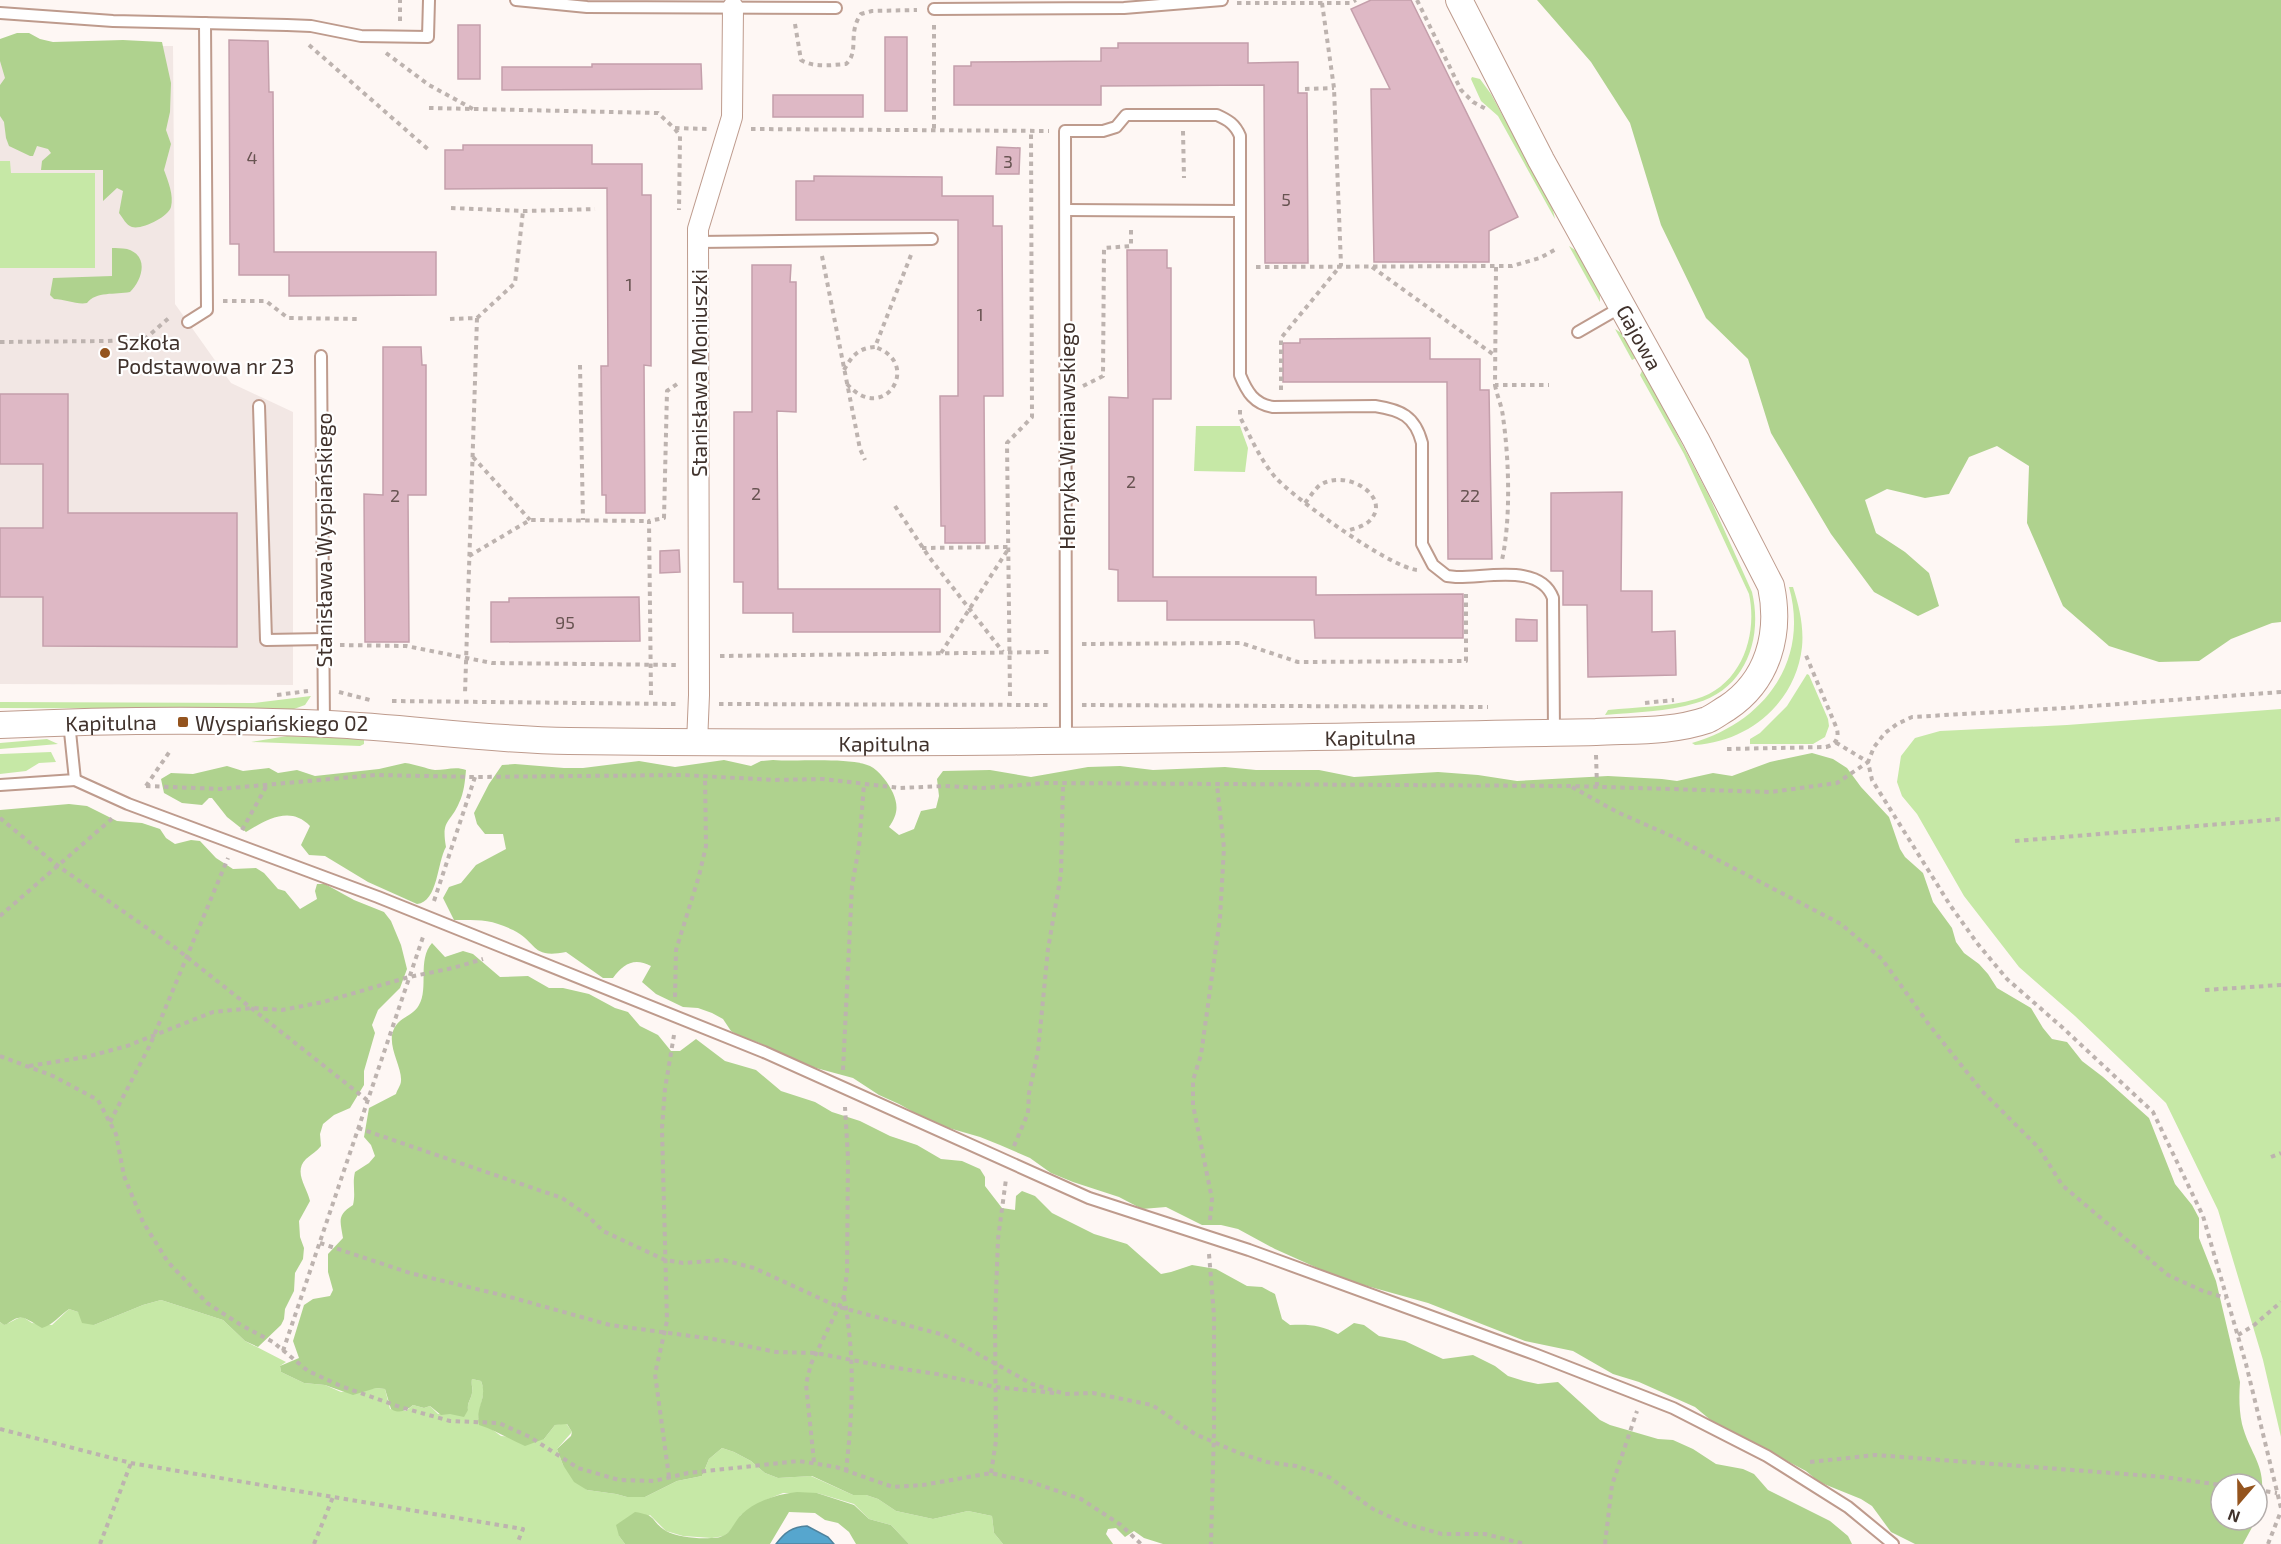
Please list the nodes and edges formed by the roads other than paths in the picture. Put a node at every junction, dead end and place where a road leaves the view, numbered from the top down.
1 (429, 0) edge
2 (516, 0) edge
3 (1222, 0) edge
4 (1459, 0) edge
5 (733, 7) junction
6 (836, 8) dead end
7 (934, 9) road end
8 (0, 13) edge
9 (205, 23) junction
10 (1066, 210) junction
11 (1240, 211) junction
12 (932, 239) dead end
13 (698, 242) junction
14 (1623, 306) junction
15 (188, 322) dead end
16 (1578, 332) dead end
17 (321, 356) dead end
18 (259, 406) dead end
19 (324, 642) junction
20 (1754, 683) joint
21 (69, 722) junction
22 (324, 724) junction
23 (0, 725) edge
24 (1554, 733) junction
25 (1066, 742) junction
26 (697, 743) junction
27 (75, 780) junction
28 (0, 785) edge
29 (1893, 1544) edge

1 - 9 lane
2 - 5 lane
3 - 7 lane
4 - 14 street, Gajowa
5 - 6 lane
5 - 13 street, Stanisława Moniuszki
8 - 9 lane
9 - 15 lane
10 - 11 lane
10 - 11 lane, Henryka Wieniawskiego
10 - 25 lane, Henryka Wieniawskiego
11 - 24 lane
12 - 13 lane
13 - 26 street, Stanisława Moniuszki
14 - 16 lane
14 - 20 street, Gajowa
17 - 19 lane, Stanisława Wyspiańskiego
18 - 19 lane
19 - 22 lane, Stanisława Wyspiańskiego
20 - 24 street, Kapitulna
21 - 22 street, Kapitulna
21 - 23 street, Kapitulna
21 - 27 lane
22 - 26 street, Kapitulna
24 - 25 street, Kapitulna
25 - 26 street, Kapitulna
27 - 28 lane
27 - 29 lane

